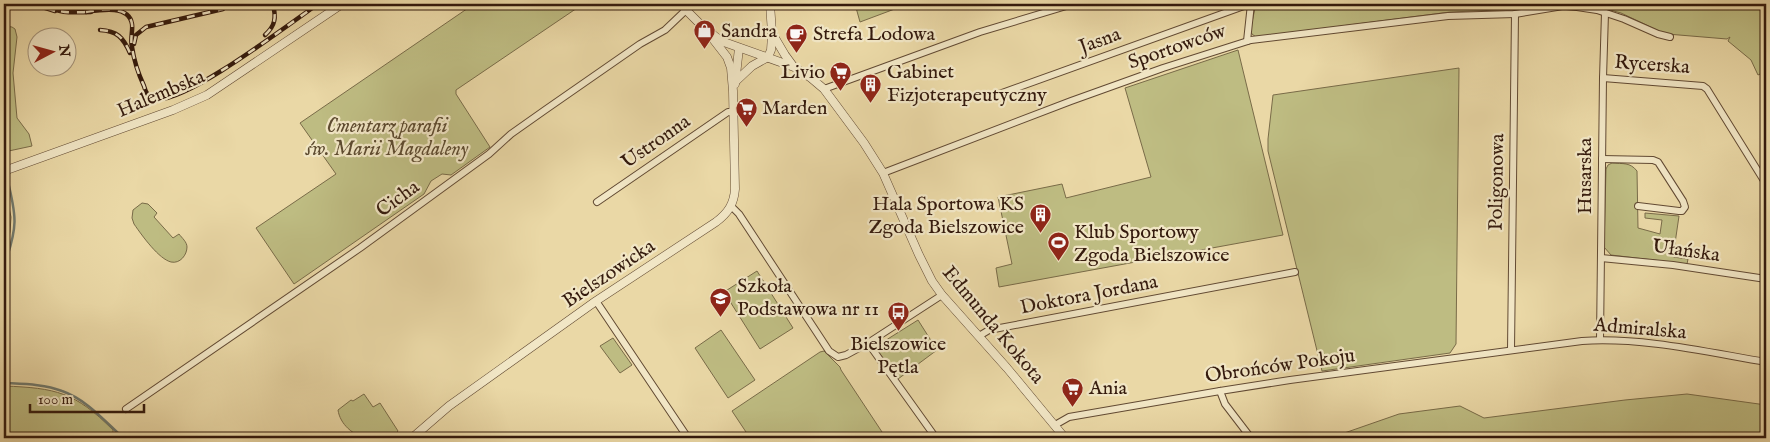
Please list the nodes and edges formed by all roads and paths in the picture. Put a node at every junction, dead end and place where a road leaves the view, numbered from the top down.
1 (342, 4) edge
2 (770, 4) edge
3 (1073, 4) edge
4 (1251, 5) edge
5 (683, 7) edge
6 (1605, 13) junction
7 (1515, 14) junction
8 (707, 31) junction
9 (772, 33) junction
10 (1670, 37) dead end
11 (1247, 41) junction
12 (739, 48) junction
13 (768, 57) junction
14 (730, 62) junction
15 (794, 67) junction
16 (1602, 78) junction
17 (736, 81) junction
18 (824, 89) junction
19 (733, 91) junction
20 (988, 98) dead end
21 (734, 112) junction
22 (1602, 159) junction
23 (7, 170) edge
24 (883, 173) junction
25 (1766, 184) edge
26 (597, 202) dead end
27 (731, 206) junction
28 (1638, 206) dead end
29 (1601, 258) junction
30 (1295, 272) dead end
31 (1766, 279) edge
32 (942, 295) junction
33 (596, 301) junction
34 (978, 336) junction
35 (1600, 340) junction
36 (868, 343) junction
37 (1511, 350) junction
38 (1766, 362) edge
39 (1220, 391) junction
40 (126, 409) dead end
41 (1055, 425) junction
42 (412, 438) edge
43 (688, 438) edge
44 (936, 438) edge
45 (1065, 438) edge
46 (1251, 438) edge

1 - 23 street, Halembska
2 - 9 street
3 - 18 street
4 - 11 street, Jasna
4 - 20 street, Jasna
5 - 8 street, Edmunda Kokota
5 - 40 street, Cicha
6 - 7 street, Sportowców
6 - 10 street, Sportowców
6 - 16 street, Husarska
7 - 11 street, Sportowców
7 - 37 street, Poligonowa
8 - 12 street, Edmunda Kokota
8 - 14 street
9 - 13 street
9 - 15 street
11 - 24 street, Sportowców
12 - 13 street, Edmunda Kokota
12 - 14 street
12 - 17 street
13 - 15 street, Edmunda Kokota
13 - 17 street
14 - 19 street
15 - 18 street, Edmunda Kokota
16 - 22 street, Husarska
16 - 25 street, Rycerska
17 - 19 street
18 - 24 street, Edmunda Kokota
19 - 21 street
21 - 26 street, Ustronna
21 - 27 street
22 - 28 street, Ułańska
22 - 29 street, Husarska
24 - 32 street, Edmunda Kokota
27 - 33 street, Bielszowicka
27 - 36 street
29 - 31 street, Ułańska
29 - 35 street, Husarska
30 - 34 street, Doktora Jordana
32 - 34 street, Edmunda Kokota
32 - 36 street
33 - 42 street, Bielszowicka
33 - 43 street
34 - 41 street, Edmunda Kokota
35 - 37 street, Admiralska
35 - 38 street, Admiralska
36 - 44 street
37 - 39 street, Obrońców Pokoju
39 - 41 street, Obrońców Pokoju
39 - 46 street
41 - 45 street, Edmunda Kokota

